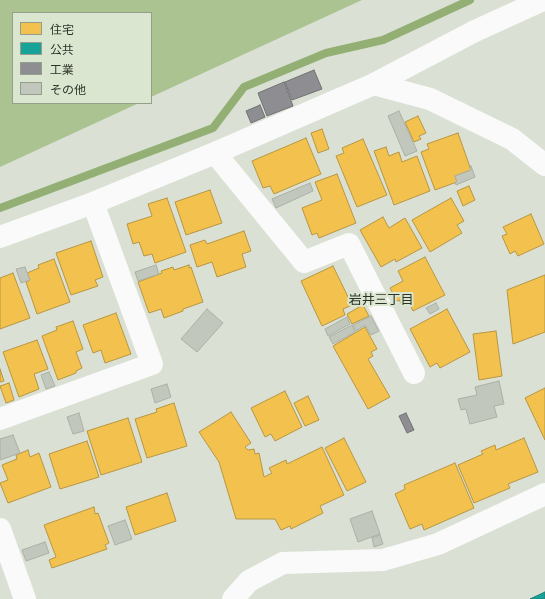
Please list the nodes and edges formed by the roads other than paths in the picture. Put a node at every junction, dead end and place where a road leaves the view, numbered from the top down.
1 (543, 0) edge
2 (374, 84) junction
3 (215, 153) junction
4 (545, 165) edge
5 (93, 204) junction
6 (0, 237) edge
7 (414, 373) dead end
8 (0, 418) edge
9 (545, 494) edge
10 (0, 529) edge
11 (5, 561) edge
12 (25, 599) edge
13 (233, 599) edge

1 - 2 street
2 - 3 street
2 - 4 street
3 - 5 street
3 - 7 street
5 - 6 street
5 - 8 street
9 - 13 street
10 - 11 street
11 - 12 street

